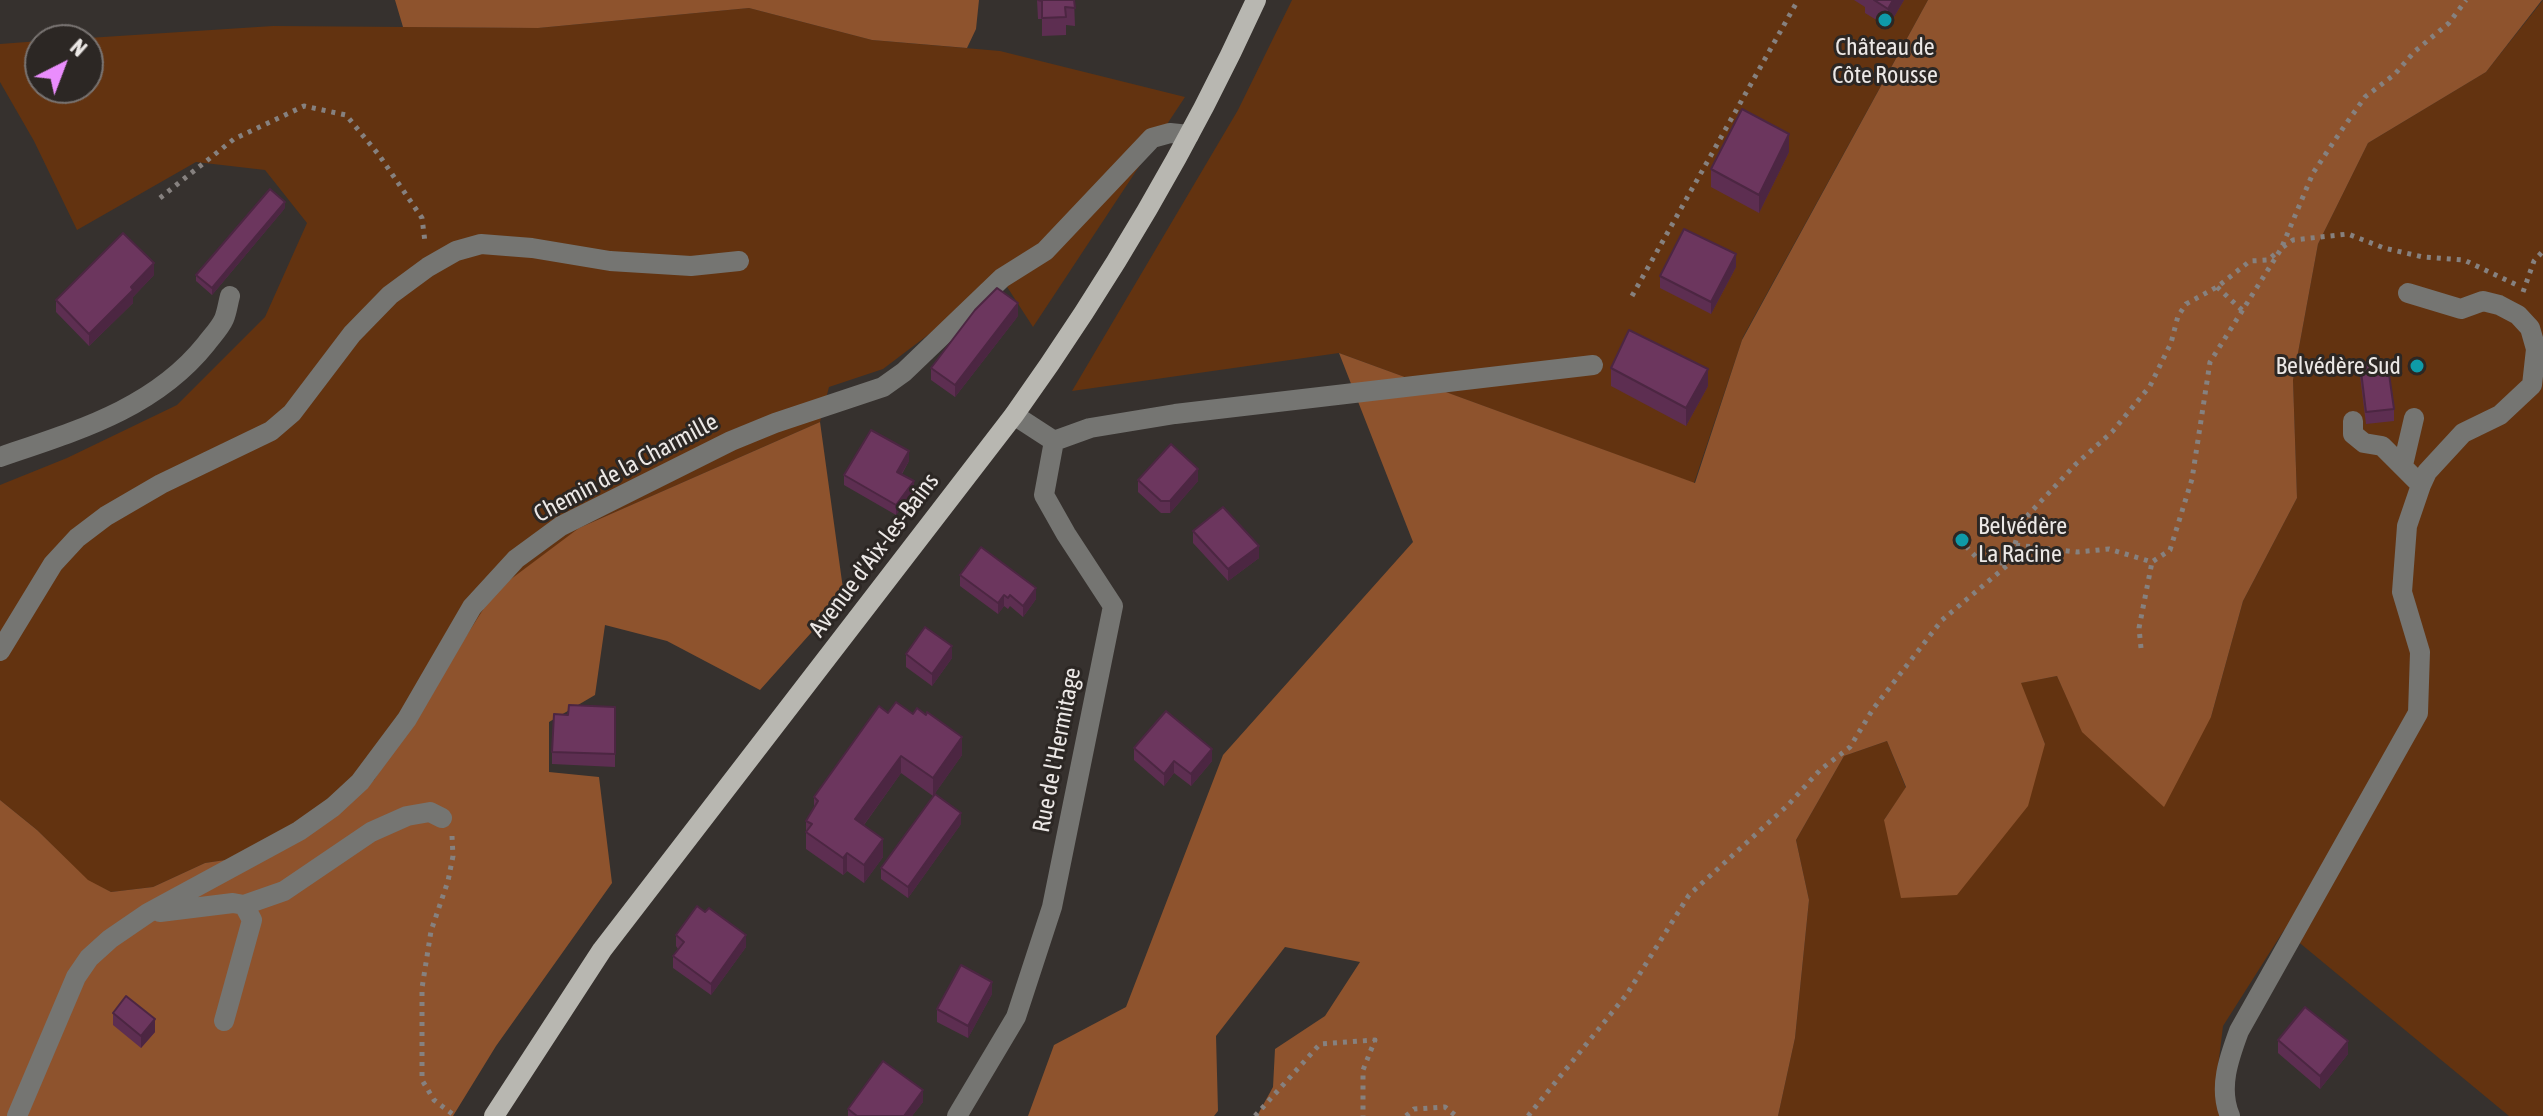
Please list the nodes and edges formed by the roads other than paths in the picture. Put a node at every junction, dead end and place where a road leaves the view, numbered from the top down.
1 (1256, 0) edge
2 (1189, 135) junction
3 (739, 261) dead end
4 (2408, 293) dead end
5 (230, 296) dead end
6 (1593, 365) dead end
7 (1014, 415) junction
8 (2414, 418) dead end
9 (2353, 421) dead end
10 (1054, 441) junction
11 (0, 457) edge
12 (2403, 465) junction
13 (2421, 485) junction
14 (0, 651) edge
15 (442, 818) road end
16 (244, 905) junction
17 (148, 913) junction
18 (224, 1021) dead end
19 (17, 1116) edge
20 (494, 1116) edge
21 (957, 1116) edge
22 (2230, 1116) edge

1 - 2 main road, Avenue d'Aix-les-Bains
2 - 7 main road, Avenue d'Aix-les-Bains
2 - 17 street, Chemin de la Charmille
3 - 14 street
4 - 13 street
5 - 11 street
6 - 10 street
7 - 10 street
7 - 20 main road, Avenue d'Aix-les-Bains
8 - 12 street
9 - 12 street
10 - 21 street, Rue de l'Hermitage
12 - 13 street
13 - 22 street
15 - 16 street
16 - 17 street
16 - 18 street
17 - 19 street, Chemin de la Charmille

